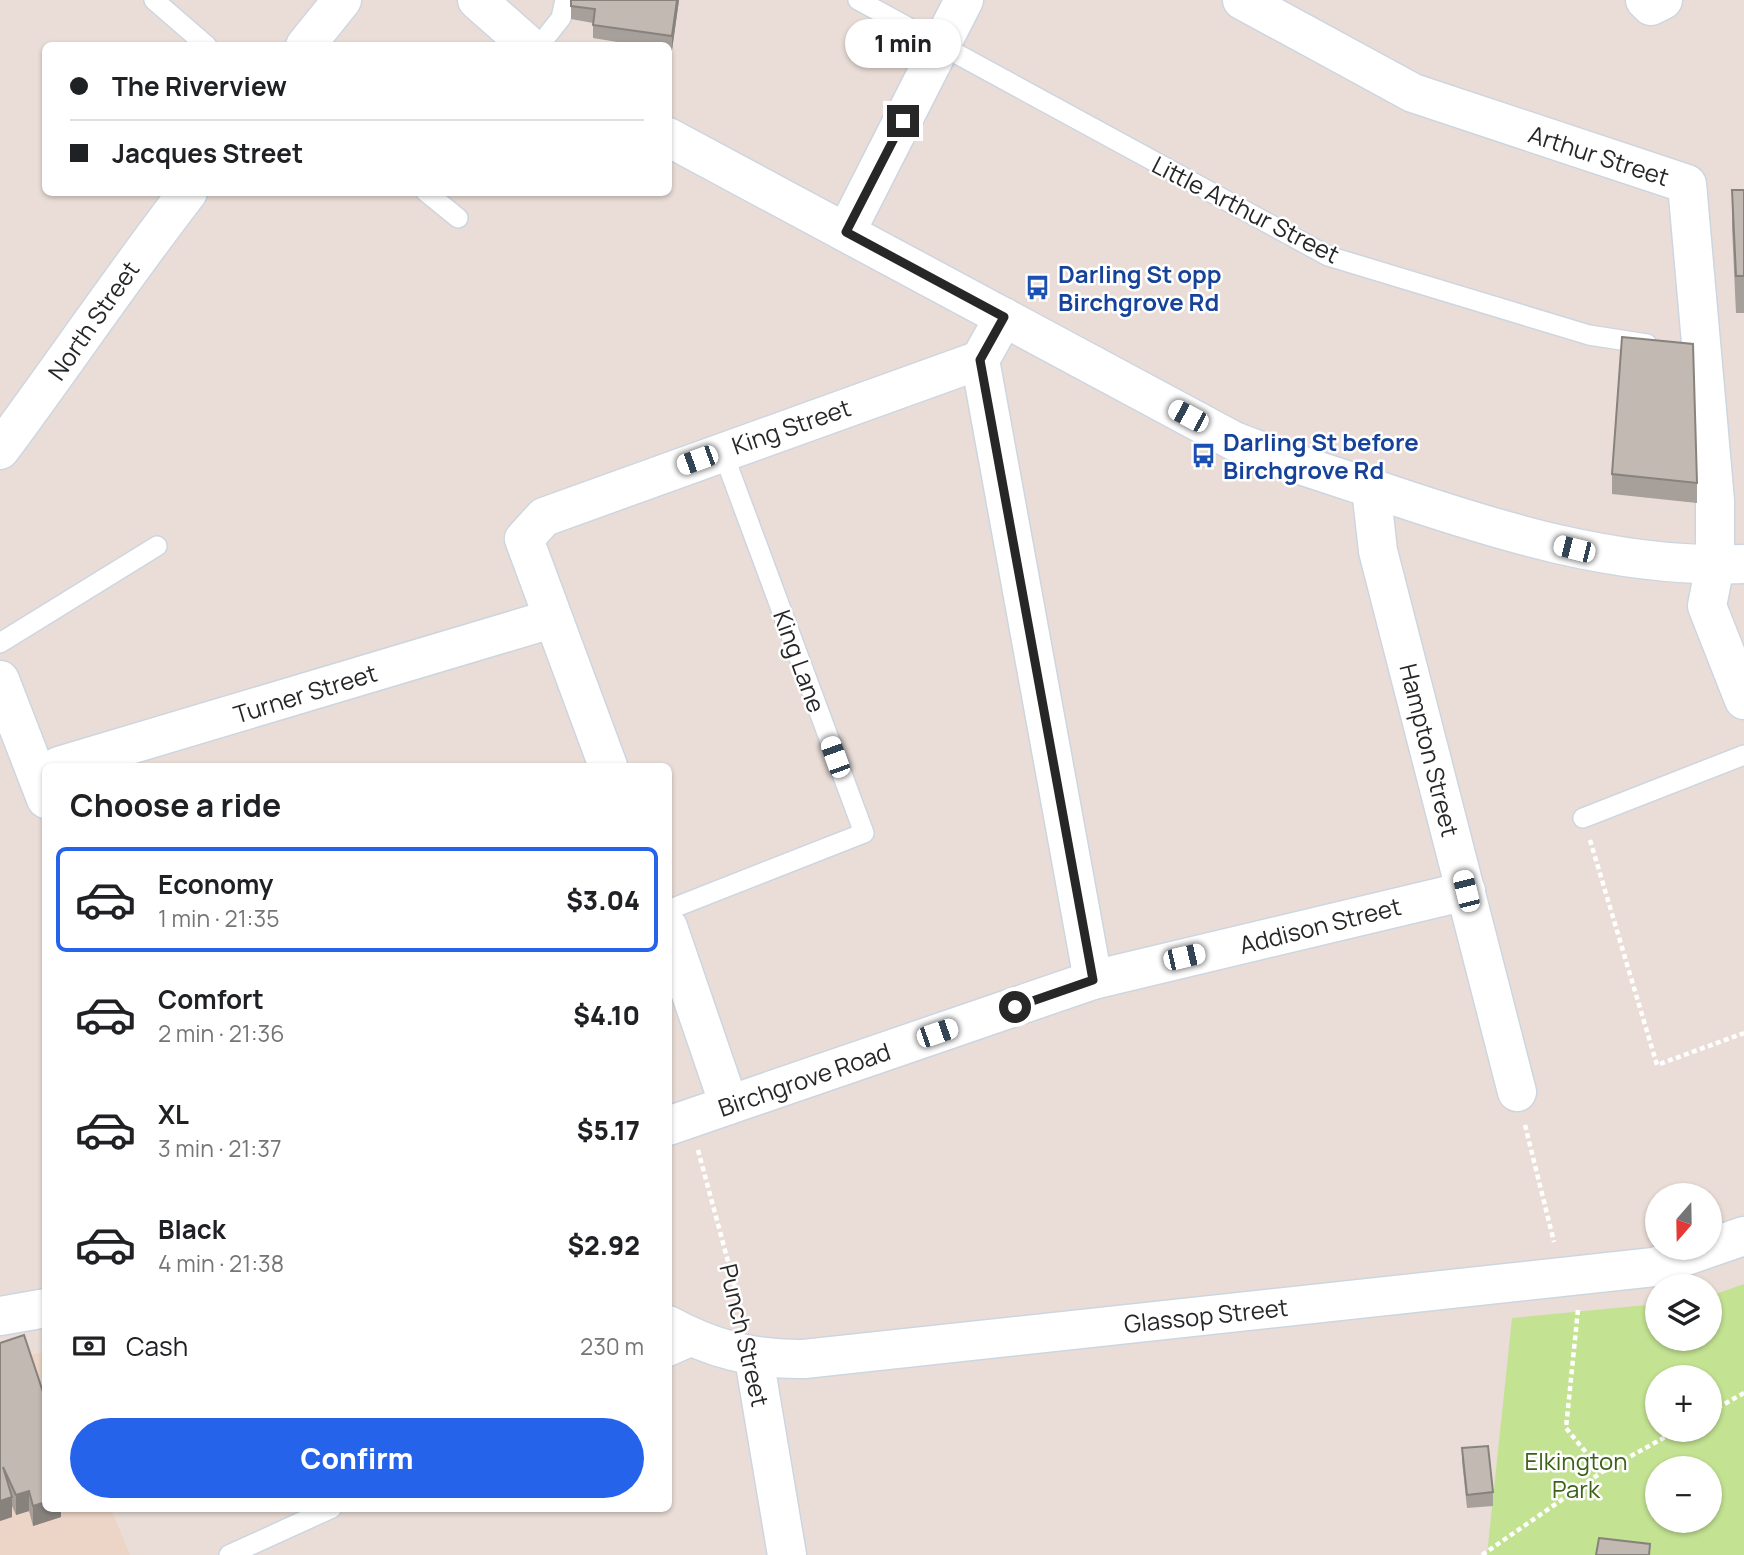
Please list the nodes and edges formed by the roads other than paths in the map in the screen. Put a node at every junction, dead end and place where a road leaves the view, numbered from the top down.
1 (153, 0) edge
2 (342, 0) edge
3 (477, 0) edge
4 (565, 0) edge
5 (858, 0) edge
6 (964, 0) edge
7 (1242, 0) edge
8 (1645, 0) edge
9 (1662, 0) edge
10 (202, 42) edge
11 (308, 42) edge
12 (525, 42) edge
13 (532, 42) edge
14 (942, 47) junction
15 (672, 139) edge
16 (185, 196) edge
17 (431, 196) edge
18 (458, 218) dead end
19 (846, 232) junction
20 (1004, 317) junction
21 (1682, 349) junction
22 (980, 360) junction
23 (0, 450) edge
24 (722, 450) junction
25 (1371, 488) junction
26 (157, 546) dead end
27 (1729, 564) edge
28 (551, 619) junction
29 (0, 643) edge
30 (0, 680) edge
31 (1744, 700) edge
32 (1744, 755) edge
33 (91, 763) edge
34 (607, 763) edge
35 (42, 769) edge
36 (1583, 818) road end
37 (1466, 891) junction
38 (672, 908) edge
39 (672, 939) edge
40 (1093, 980) junction
41 (1517, 1092) road end
42 (729, 1105) junction
43 (679, 1122) edge
44 (1744, 1236) edge
45 (42, 1309) edge
46 (0, 1316) edge
47 (672, 1327) edge
48 (704, 1342) junction
49 (672, 1355) edge
50 (754, 1358) junction
51 (323, 1512) edge
52 (780, 1552) edge
53 (229, 1555) edge

1 - 10 lane
2 - 11 street
3 - 12 street
4 - 13 lane
5 - 14 lane, Little Arthur Street
6 - 14 street
7 - 21 street, Arthur Street
8 - 9 street
14 - 19 street
14 - 21 lane, Little Arthur Street
15 - 19 street
16 - 23 street, North Street
17 - 18 lane
19 - 20 street
20 - 22 street
20 - 25 street
21 - 27 street, Arthur Street
22 - 24 street, King Street
22 - 40 street
24 - 28 street, King Street
24 - 38 lane, King Lane
25 - 27 street
25 - 37 street, Hampton Street
26 - 29 lane
27 - 31 street, Arthur Street
28 - 33 street, Turner Street
28 - 34 street, King Street
30 - 35 street
32 - 36 lane
37 - 40 street, Addison Street
37 - 41 street, Hampton Street
39 - 42 street
40 - 42 street, Birchgrove Road
42 - 43 street, Birchgrove Road
44 - 50 street, Glassop Street
45 - 46 street
47 - 48 street, Glassop Street
48 - 49 lane
48 - 50 street, Glassop Street
50 - 52 street, Punch Street
51 - 53 lane

